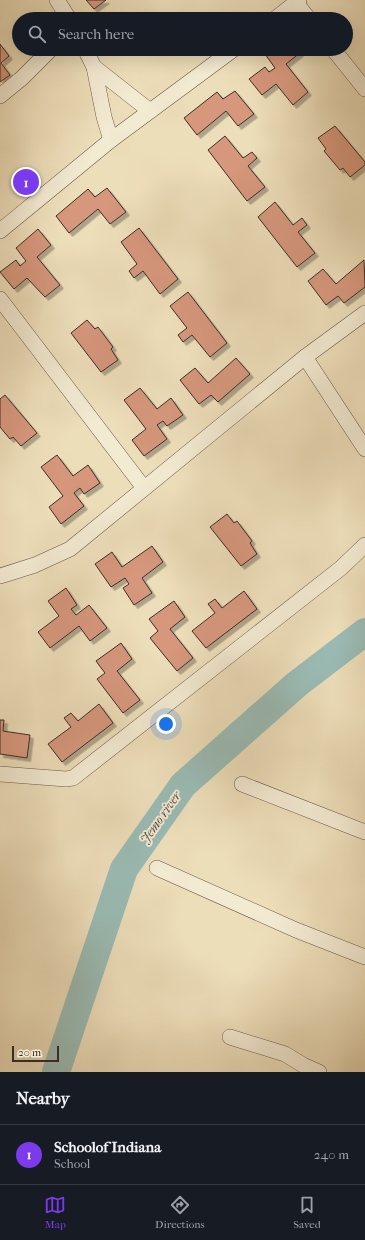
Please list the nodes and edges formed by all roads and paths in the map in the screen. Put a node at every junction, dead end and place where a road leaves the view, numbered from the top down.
1 (58, 0) edge
2 (298, 2) edge
3 (65, 12) edge
4 (284, 12) edge
5 (304, 12) edge
6 (44, 56) edge
7 (88, 56) edge
8 (225, 56) edge
9 (339, 56) edge
10 (94, 67) junction
11 (365, 89) edge
12 (0, 96) edge
13 (150, 111) junction
14 (111, 140) junction
15 (0, 231) edge
16 (0, 299) edge
17 (365, 313) edge
18 (305, 357) junction
19 (365, 449) edge
20 (144, 488) junction
21 (365, 545) edge
22 (0, 576) edge
23 (0, 774) edge
24 (242, 784) dead end
25 (365, 832) edge
26 (157, 868) dead end
27 (365, 957) edge
28 (230, 1037) dead end
29 (320, 1072) edge

1 - 3 street
2 - 4 street
2 - 5 street
6 - 12 street
7 - 10 street
8 - 13 street
9 - 11 street
10 - 13 street
10 - 14 street
13 - 14 street
14 - 15 street
16 - 20 street
17 - 18 street
18 - 19 street
18 - 20 street
20 - 22 street
21 - 23 street
24 - 25 street
26 - 27 street
28 - 29 street

